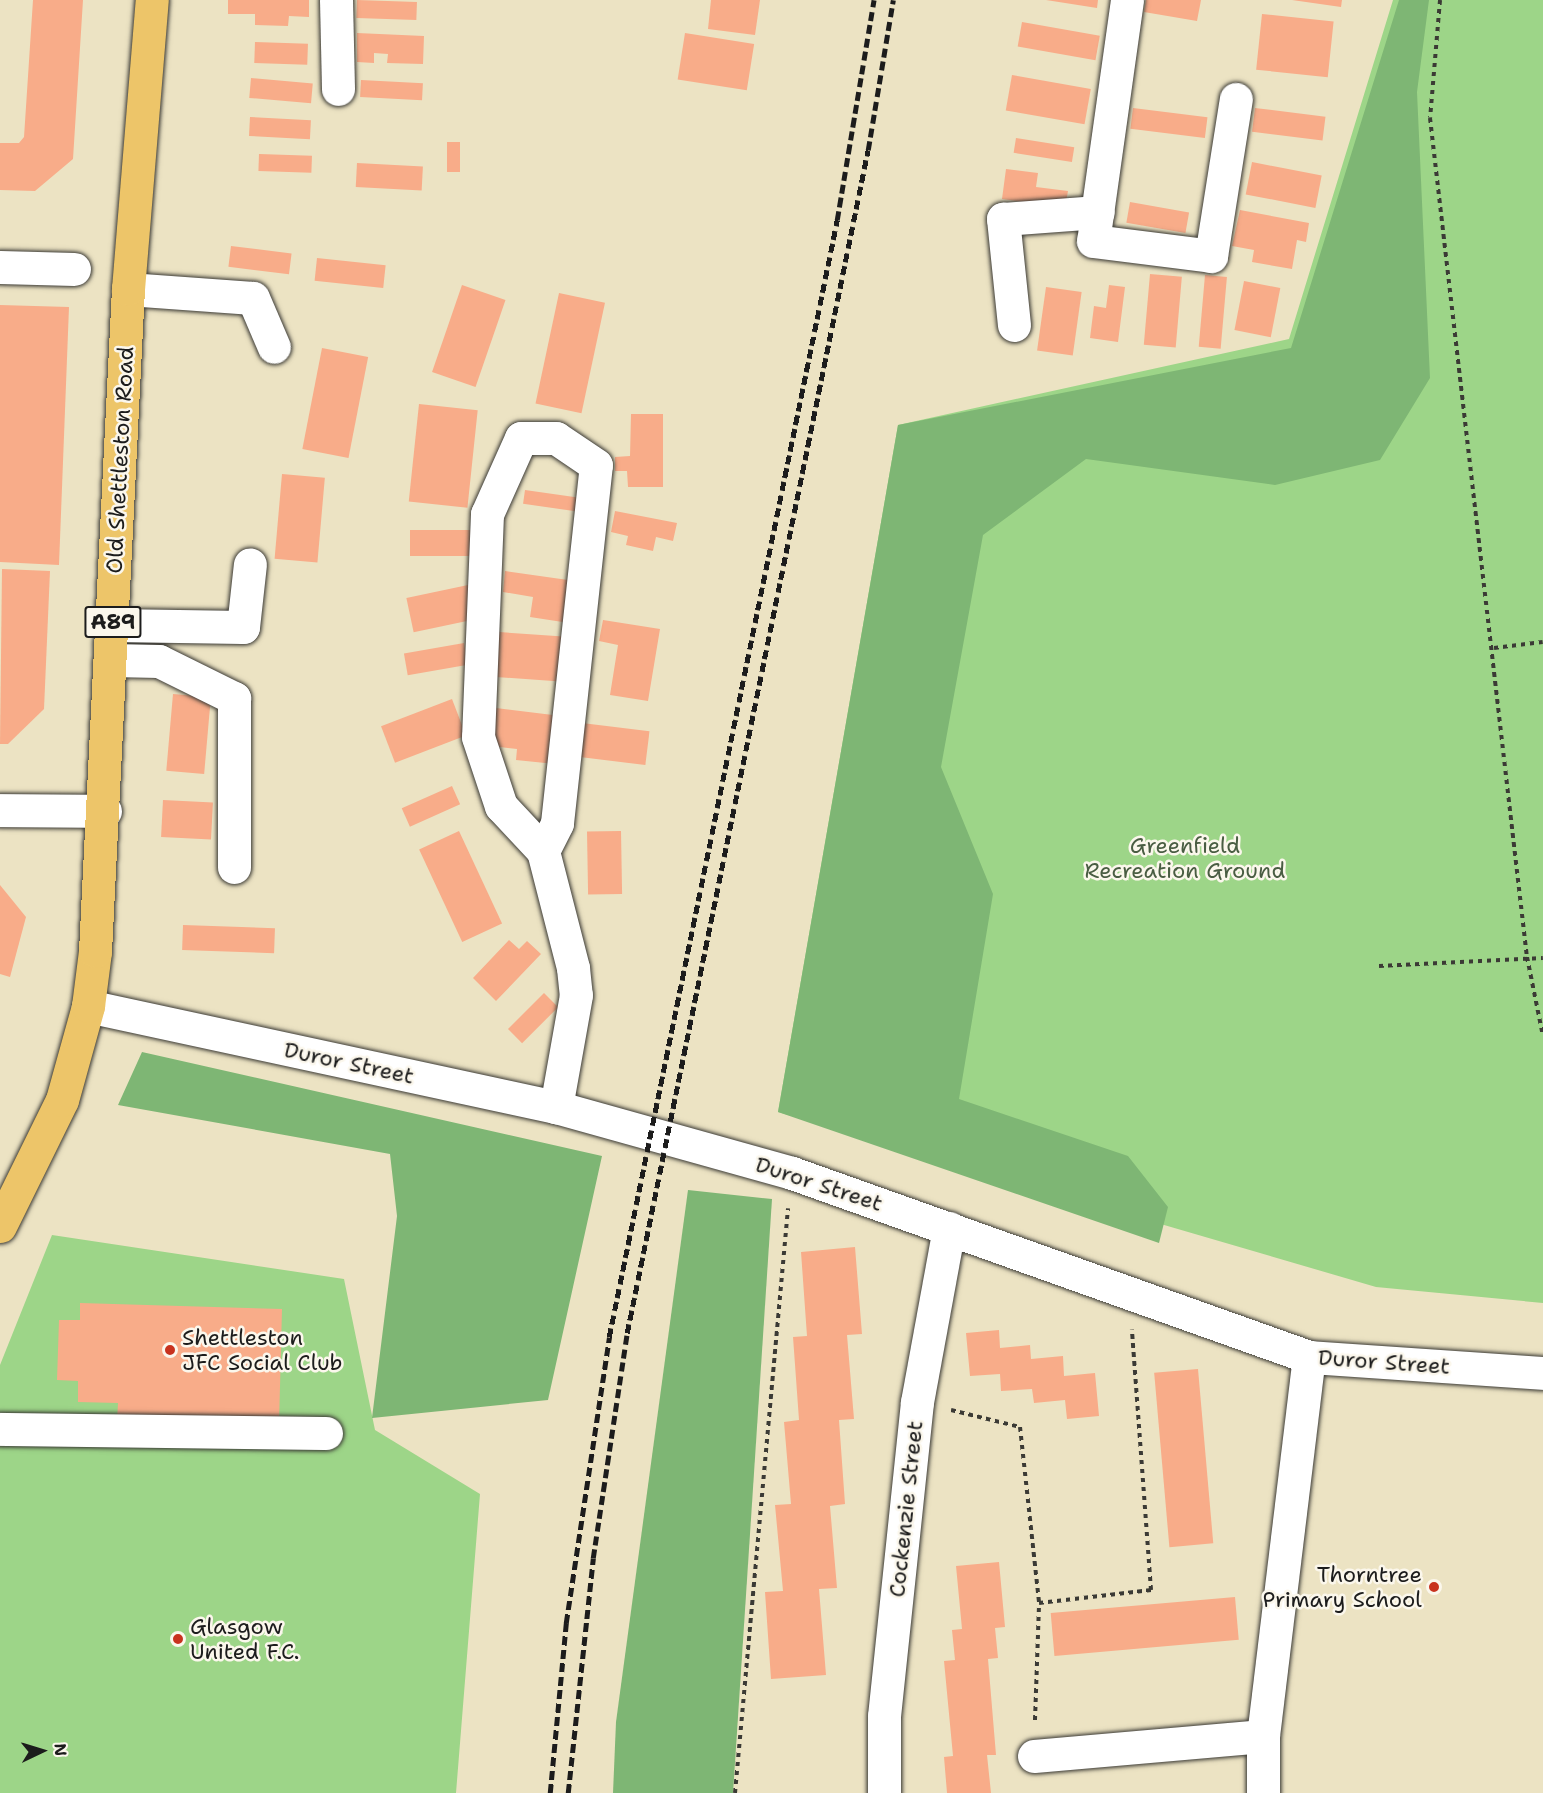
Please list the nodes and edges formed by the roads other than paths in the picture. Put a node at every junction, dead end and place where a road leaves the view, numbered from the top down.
1 (152, 0) edge
2 (336, 0) edge
3 (1127, 0) edge
4 (338, 89) dead end
5 (1236, 99) dead end
6 (1098, 212) junction
7 (0, 267) edge
8 (74, 270) dead end
9 (128, 289) junction
10 (1014, 326) dead end
11 (274, 347) dead end
12 (250, 564) dead end
13 (113, 625) junction
14 (111, 660) junction
15 (0, 810) edge
16 (105, 811) junction
17 (543, 851) junction
18 (234, 867) dead end
19 (88, 1006) junction
20 (556, 1107) junction
21 (0, 1226) edge
22 (949, 1228) junction
23 (1309, 1357) junction
24 (1543, 1373) edge
25 (0, 1429) edge
26 (326, 1433) dead end
27 (1263, 1736) junction
28 (1034, 1756) road end
29 (884, 1793) edge
30 (1263, 1793) edge

1 - 9 main road, Old Shettleston Road / A89
2 - 4 street
3 - 6 street
5 - 6 street
6 - 10 street
7 - 8 street
9 - 11 street
9 - 13 main road, Old Shettleston Road / A89
12 - 13 street
13 - 14 main road, Old Shettleston Road / A89
14 - 16 main road, Old Shettleston Road / A89
14 - 18 street
15 - 16 street
16 - 19 main road, Old Shettleston Road / A89
17 - 17 street
17 - 20 street
19 - 20 street, Duror Street
19 - 21 main road, Old Shettleston Road / A89
20 - 22 street, Duror Street
22 - 23 street, Duror Street
22 - 29 street, Cockenzie Street
23 - 24 street, Duror Street
23 - 27 street
25 - 26 street
27 - 28 street
27 - 30 street

